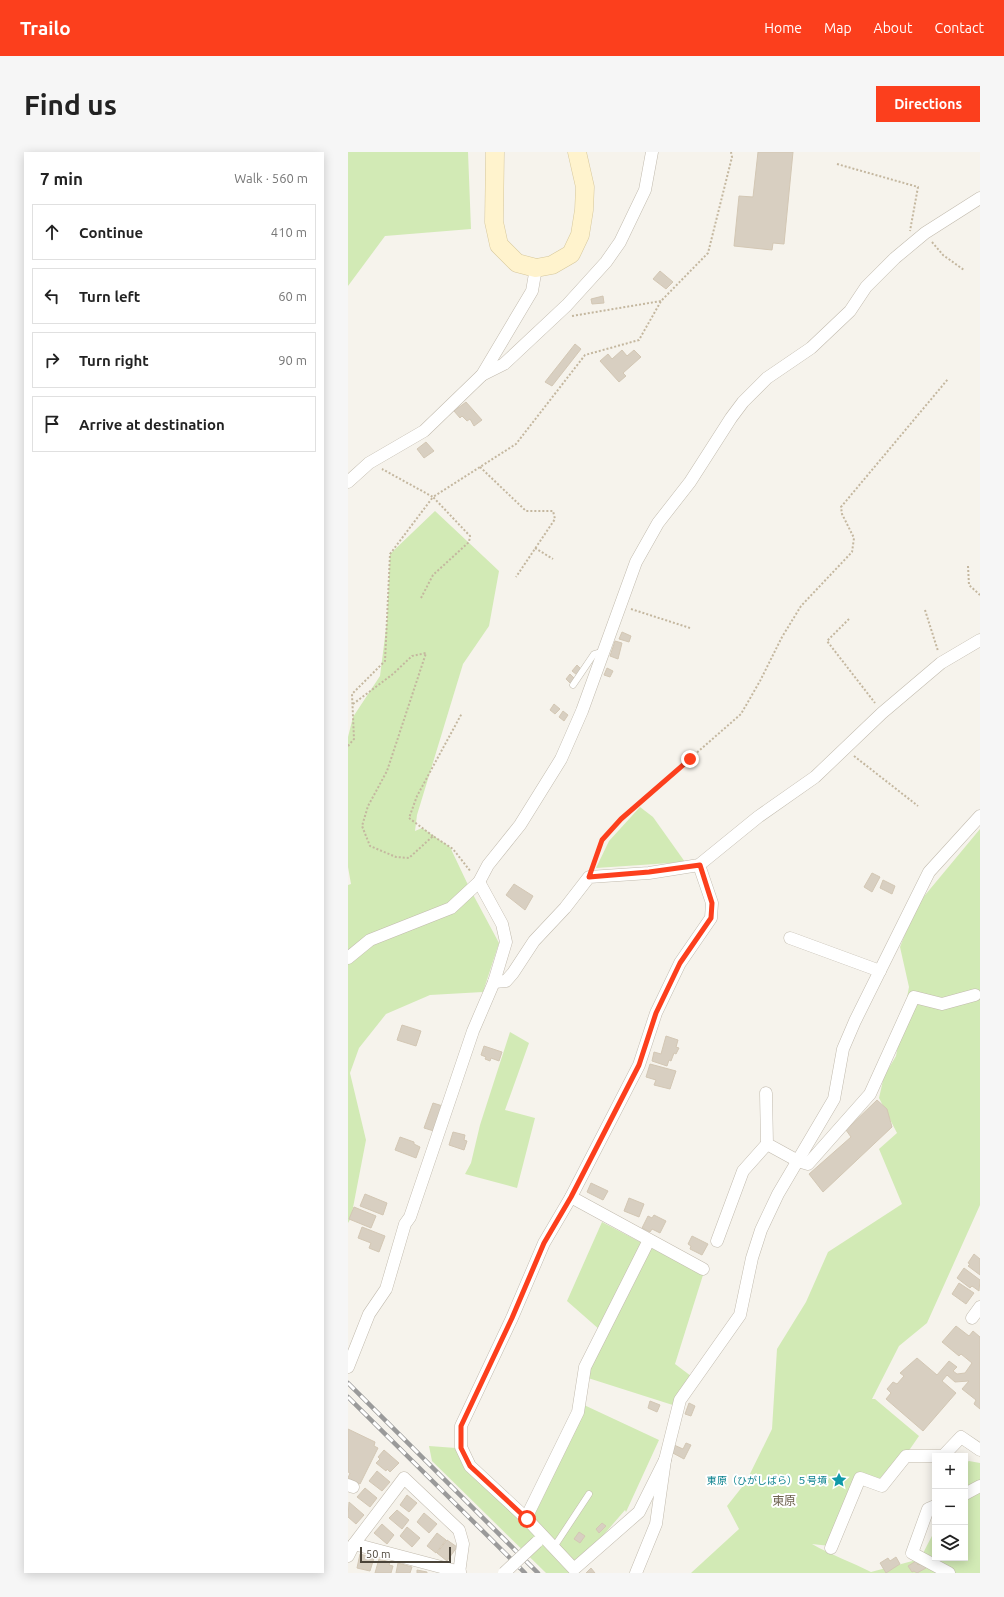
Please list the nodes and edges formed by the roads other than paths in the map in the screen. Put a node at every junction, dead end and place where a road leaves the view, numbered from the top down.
1 (496, 152) edge
2 (576, 152) edge
3 (652, 152) edge
4 (980, 198) edge
5 (536, 268) junction
6 (482, 375) junction
7 (348, 482) edge
8 (980, 640) edge
9 (604, 651) junction
10 (573, 685) dead end
11 (980, 816) edge
12 (700, 865) junction
13 (479, 882) junction
14 (790, 938) dead end
15 (348, 958) edge
16 (880, 971) junction
17 (494, 982) junction
18 (975, 995) dead end
19 (766, 1093) dead end
20 (767, 1144) junction
21 (798, 1161) junction
22 (571, 1197) junction
23 (650, 1240) junction
24 (717, 1241) dead end
25 (703, 1269) dead end
26 (980, 1307) edge
27 (972, 1318) dead end
28 (350, 1358) edge
29 (980, 1450) edge
30 (665, 1460) junction
31 (980, 1486) edge
32 (968, 1493) edge
33 (589, 1494) dead end
34 (932, 1507) edge
35 (526, 1518) junction
36 (540, 1539) junction
37 (354, 1544) junction
38 (554, 1547) junction
39 (831, 1548) dead end
40 (348, 1556) edge
41 (460, 1572) edge
42 (504, 1573) edge
43 (636, 1573) edge
44 (948, 1573) edge

1 - 5 street
2 - 5 street
3 - 6 street
4 - 9 street
5 - 6 street
6 - 7 street
8 - 12 street
9 - 10 lane
9 - 13 street
11 - 16 street
12 - 17 street
12 - 22 street
13 - 15 street
13 - 17 street
14 - 16 street
16 - 21 street
17 - 28 street
18 - 21 street
19 - 20 street
20 - 21 street
20 - 24 street
21 - 30 street
22 - 23 street
22 - 35 street
23 - 25 street
23 - 35 street
26 - 27 street
29 - 39 street
30 - 38 street
30 - 43 street
31 - 32 street
33 - 38 lane
34 - 44 street
35 - 36 street
36 - 38 street
36 - 42 street, bridge
37 - 40 street
37 - 41 street
37 - 41 street

